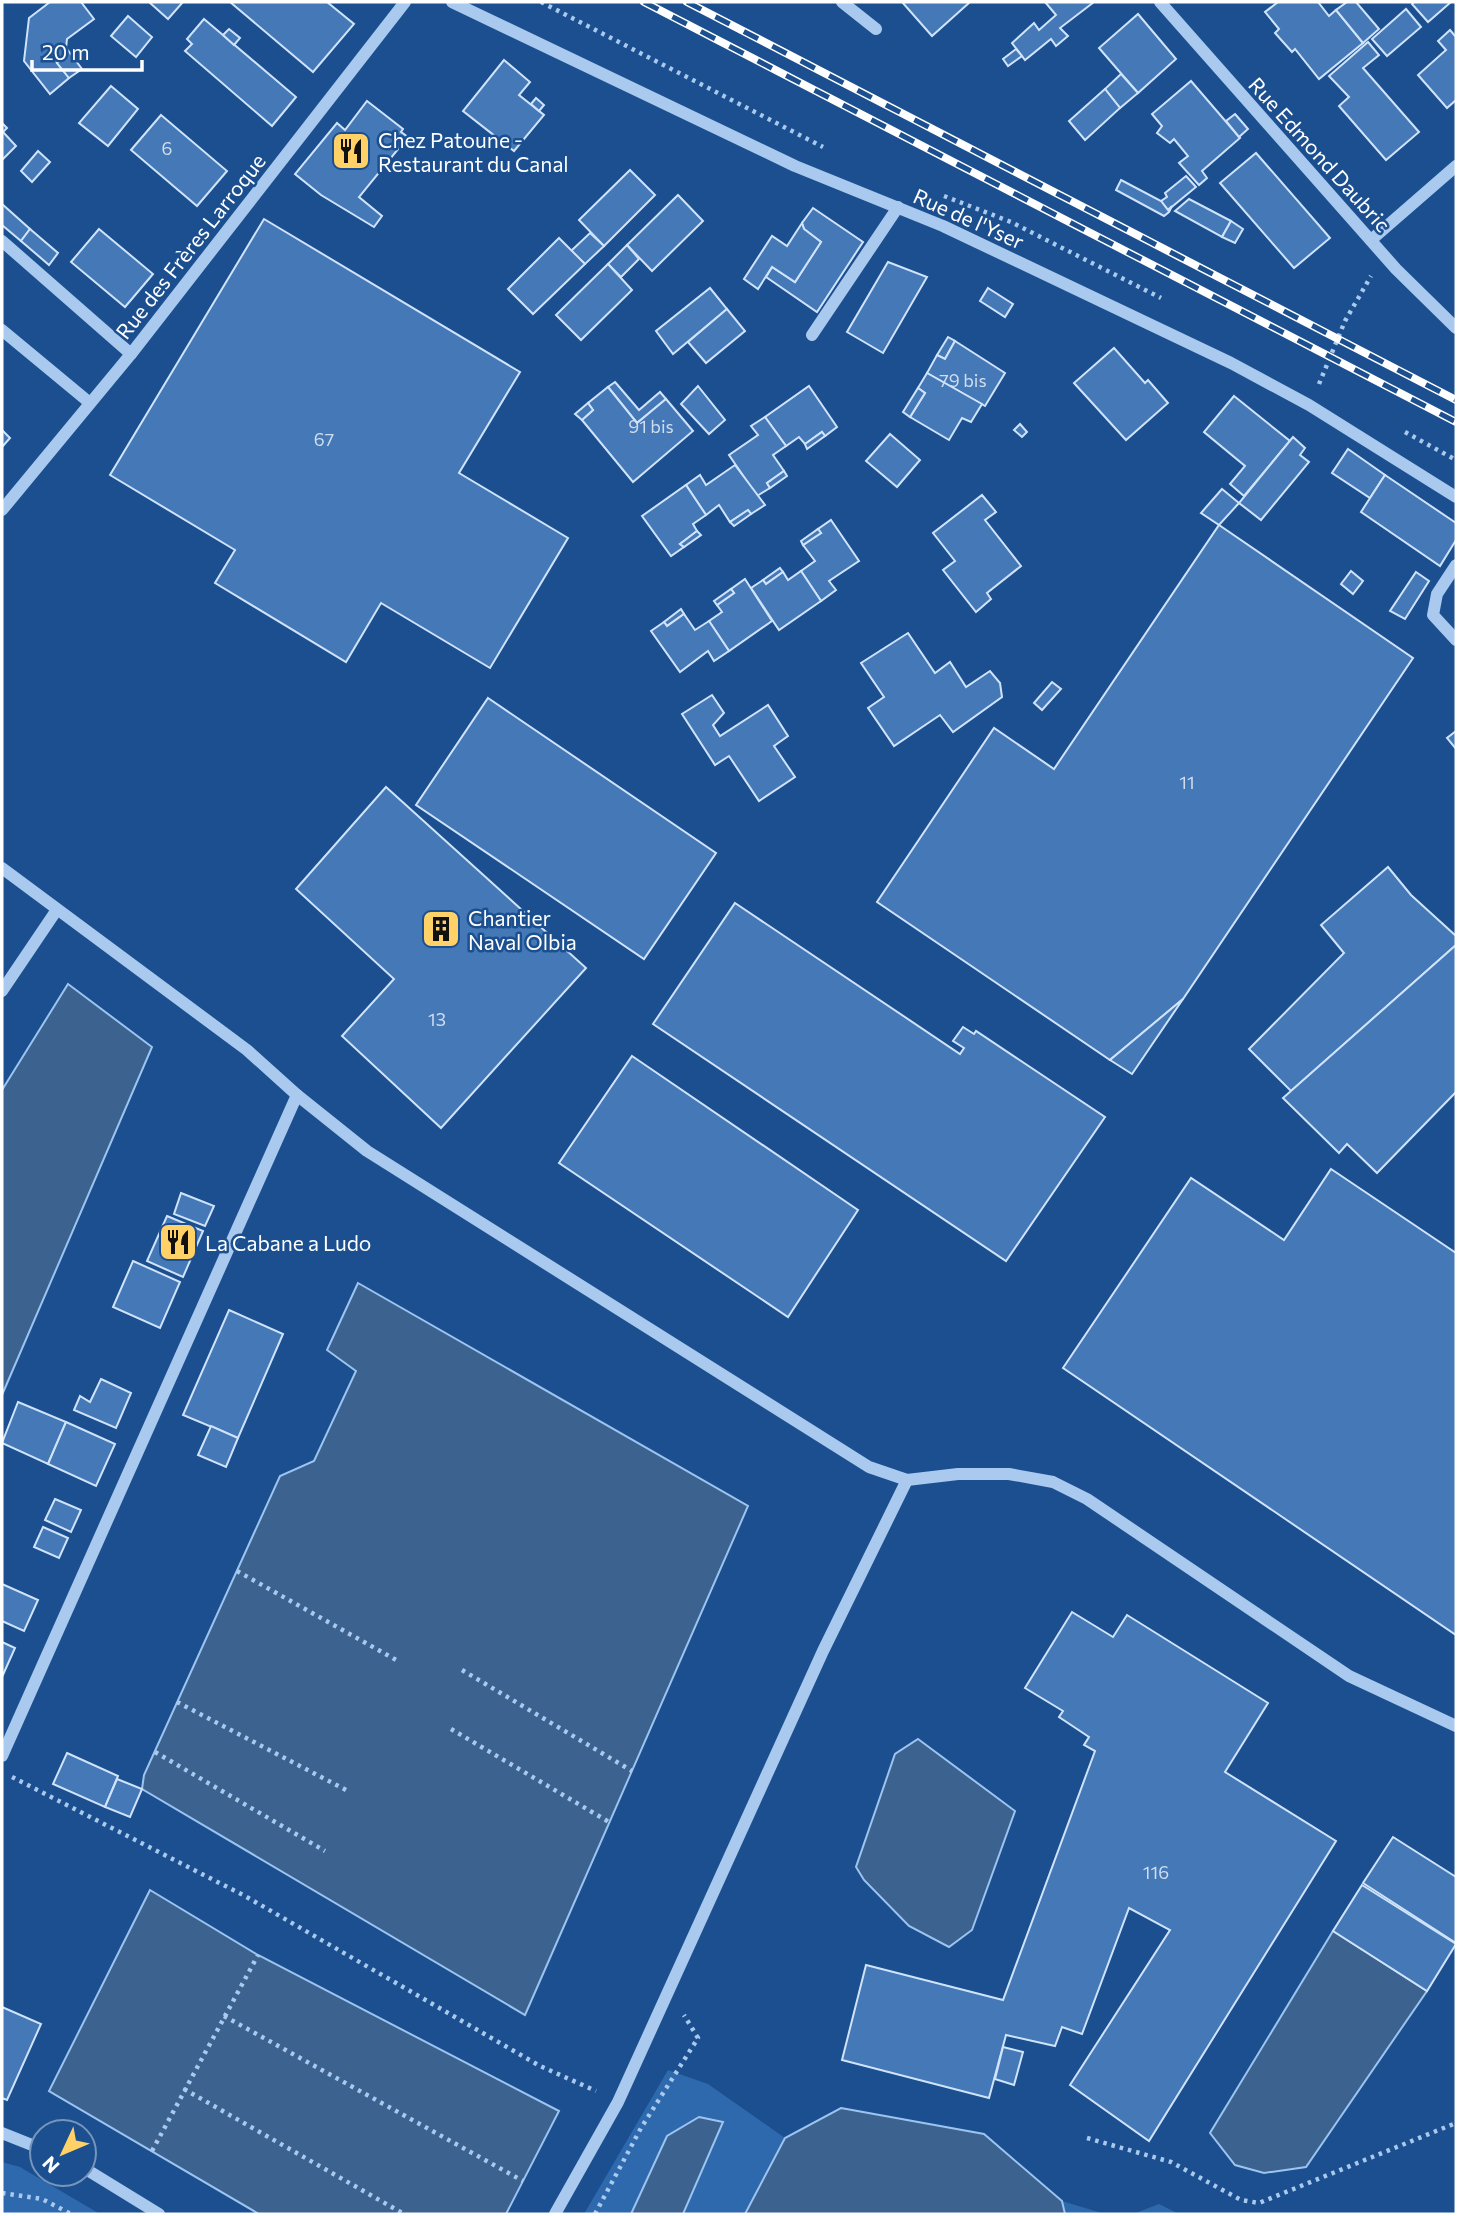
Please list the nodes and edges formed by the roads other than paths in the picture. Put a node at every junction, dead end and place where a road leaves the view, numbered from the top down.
1 (405, 2) edge
2 (452, 2) edge
3 (842, 2) edge
4 (1180, 2) edge
5 (1164, 7) edge
6 (876, 29) dead end
7 (1456, 166) edge
8 (898, 207) junction
9 (1371, 240) junction
10 (2, 241) edge
11 (1456, 328) edge
12 (2, 330) edge
13 (812, 335) dead end
14 (131, 354) junction
15 (90, 403) junction
16 (1456, 497) edge
17 (2, 510) edge
18 (1456, 565) edge
19 (1456, 640) edge
20 (2, 868) edge
21 (56, 911) junction
22 (2, 991) edge
23 (297, 1095) junction
24 (907, 1480) junction
25 (1456, 1726) edge
26 (2, 1756) edge
27 (2, 2133) edge
28 (28, 2143) edge
29 (98, 2177) edge
30 (159, 2214) edge
31 (555, 2214) edge

1 - 14 street, Rue des Frères Larroque
2 - 8 street, Rue de l'Yser
3 - 6 street
4 - 5 street
5 - 9 street, Rue Edmond Daubric
7 - 9 street
8 - 13 street
8 - 16 street, Rue de l'Yser
9 - 11 street, Rue Edmond Daubric
10 - 14 street
12 - 15 street
14 - 15 street, Rue des Frères Larroque
15 - 17 street, Rue des Frères Larroque
18 - 19 street
20 - 21 street
21 - 22 street
21 - 23 street
23 - 24 street
23 - 26 street
24 - 25 street
24 - 31 street
27 - 28 street
29 - 30 street

